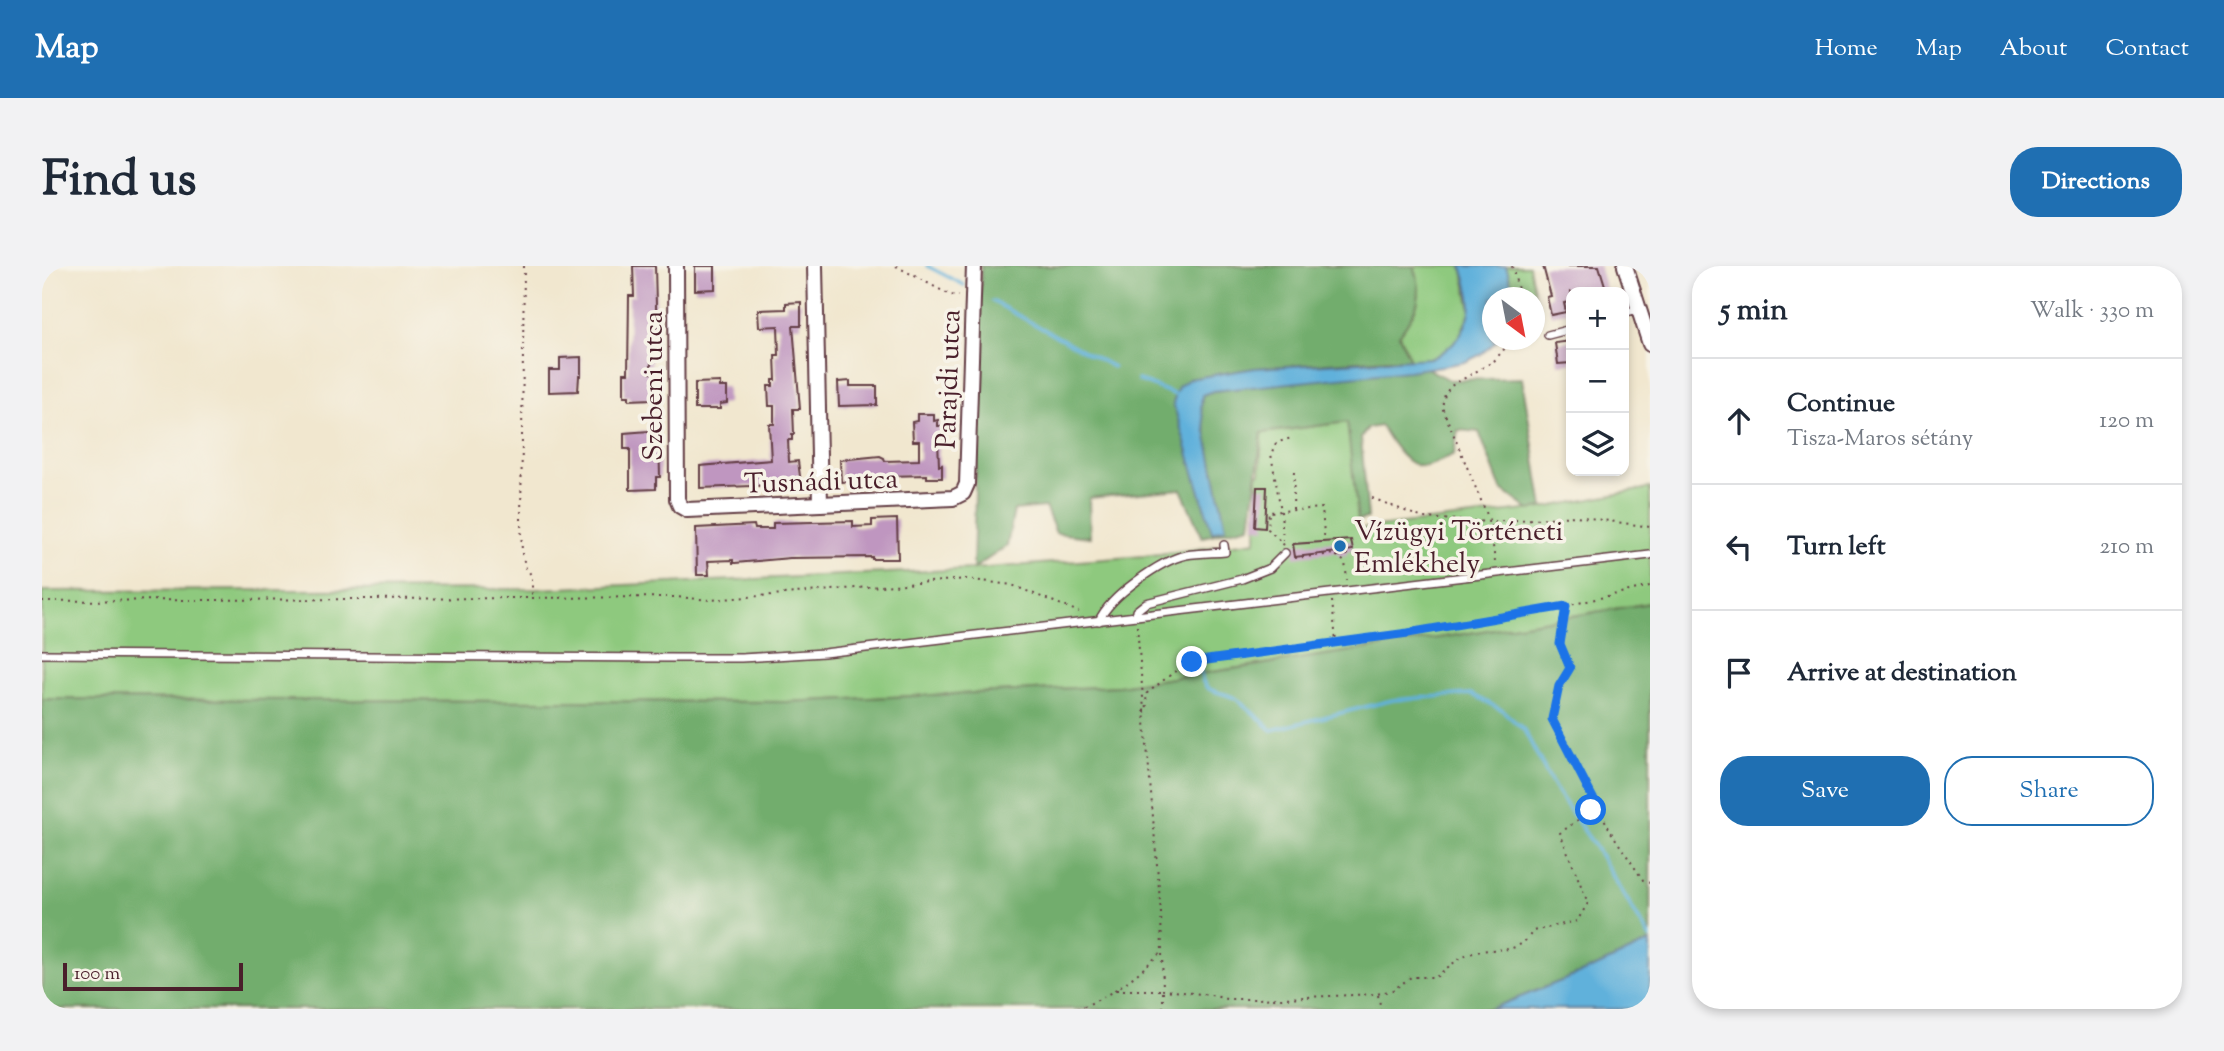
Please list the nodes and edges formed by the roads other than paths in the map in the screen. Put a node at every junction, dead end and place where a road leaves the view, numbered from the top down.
1 (676, 266) edge
2 (815, 266) edge
3 (974, 266) edge
4 (1625, 266) edge
5 (1631, 311) edge
6 (1566, 330) edge
7 (1548, 335) dead end
8 (1650, 344) edge
9 (963, 493) joint
10 (820, 504) junction
11 (680, 506) joint
12 (1224, 545) dead end
13 (1284, 554) road end
14 (1650, 555) edge
15 (1136, 617) junction
16 (1099, 621) junction
17 (42, 654) edge

1 - 11 street, Szebeni utca
2 - 10 street
3 - 9 street, Parajdi utca
4 - 5 street
5 - 8 street
6 - 7 lane
9 - 10 street, Tusnádi utca
10 - 11 street, Tusnádi utca
12 - 16 lane
13 - 15 lane
14 - 15 lane
15 - 16 lane
16 - 17 lane

